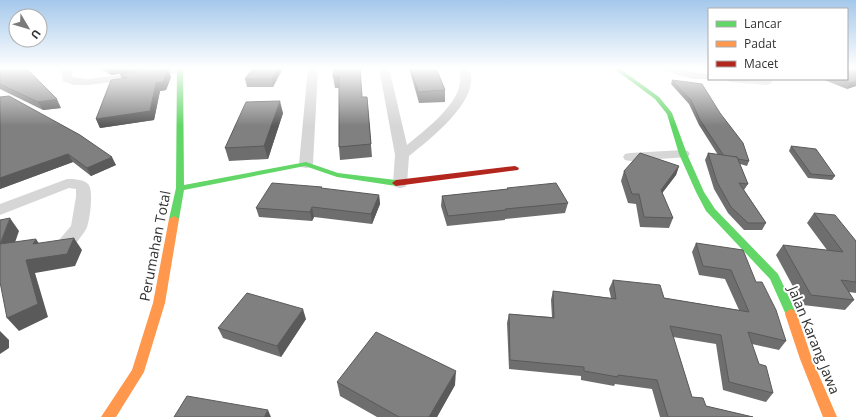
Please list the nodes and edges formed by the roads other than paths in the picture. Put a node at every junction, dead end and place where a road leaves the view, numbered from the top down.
1 (180, 87) edge
2 (312, 87) edge
3 (388, 87) edge
4 (465, 87) edge
5 (643, 87) edge
6 (683, 154) junction
7 (402, 155) junction
8 (630, 157) dead end
9 (306, 164) junction
10 (515, 168) dead end
11 (400, 184) junction
12 (180, 188) junction
13 (0, 210) edge
14 (62, 247) edge
15 (108, 417) edge
16 (830, 417) edge

1 - 12 street, Perumahan Total
2 - 9 street
3 - 7 street
4 - 7 street
5 - 6 street, Jalan Karang Jawa
6 - 8 street
6 - 16 street, Jalan Karang Jawa
7 - 11 street
9 - 11 street
9 - 12 street
10 - 11 street
12 - 15 street, Perumahan Total
13 - 14 street

